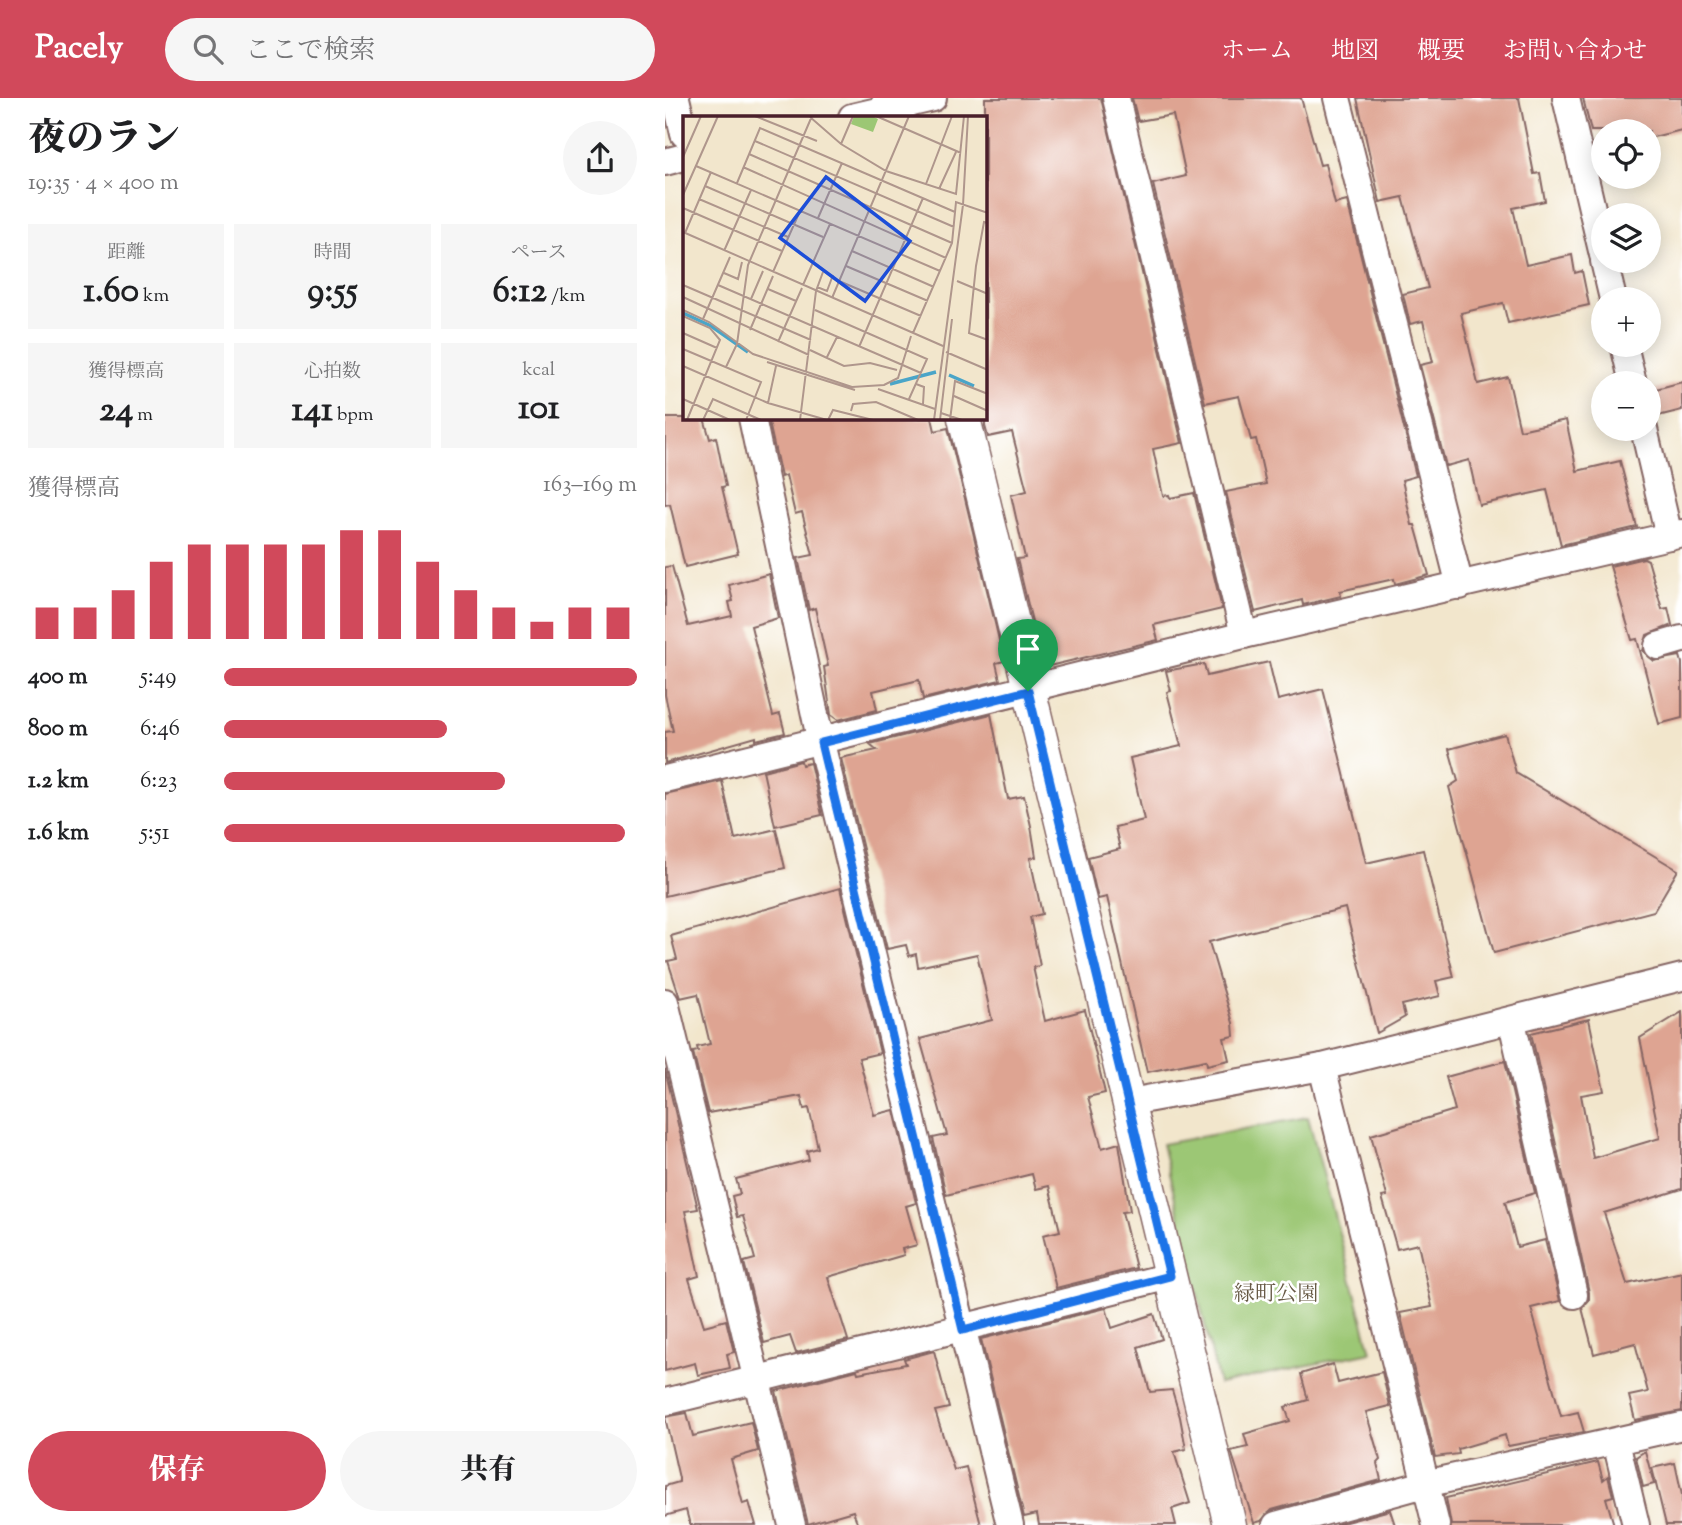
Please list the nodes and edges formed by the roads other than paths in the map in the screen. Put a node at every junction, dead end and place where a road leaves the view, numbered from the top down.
1 (676, 98) edge
2 (933, 98) edge
3 (1116, 98) edge
4 (1337, 98) edge
5 (1566, 98) edge
6 (892, 108) edge
7 (856, 116) edge
8 (683, 130) edge
9 (683, 158) edge
10 (665, 162) edge
11 (1591, 204) edge
12 (751, 420) edge
13 (964, 420) edge
14 (1648, 441) edge
15 (1675, 534) edge
16 (1460, 586) junction
17 (1244, 635) junction
18 (1028, 691) junction
19 (821, 743) junction
20 (665, 779) edge
21 (1682, 977) edge
22 (665, 1002) edge
23 (1512, 1021) junction
24 (1322, 1066) junction
25 (1130, 1102) junction
26 (1170, 1276) junction
27 (1574, 1295) dead end
28 (963, 1330) junction
29 (755, 1378) junction
30 (665, 1402) edge
31 (1682, 1426) edge
32 (1616, 1442) junction
33 (1426, 1484) junction
34 (792, 1525) edge
35 (1010, 1525) edge
36 (1230, 1525) edge
37 (1276, 1525) edge
38 (1436, 1525) edge
39 (1636, 1525) edge

1 - 8 street
2 - 6 street
3 - 17 street
4 - 16 street
5 - 11 street
6 - 7 street
9 - 10 street
12 - 19 street
13 - 18 street
14 - 15 street
15 - 16 street
16 - 17 street
17 - 18 street
18 - 19 street
18 - 25 street
19 - 20 street
19 - 28 street
21 - 23 street
22 - 29 street
23 - 24 street
23 - 27 street
24 - 25 street
24 - 33 street
25 - 26 street
26 - 28 street
26 - 36 street
28 - 29 street
28 - 35 street
29 - 30 street
29 - 34 street
31 - 32 street
32 - 33 street
32 - 39 street
33 - 37 street
33 - 38 street

